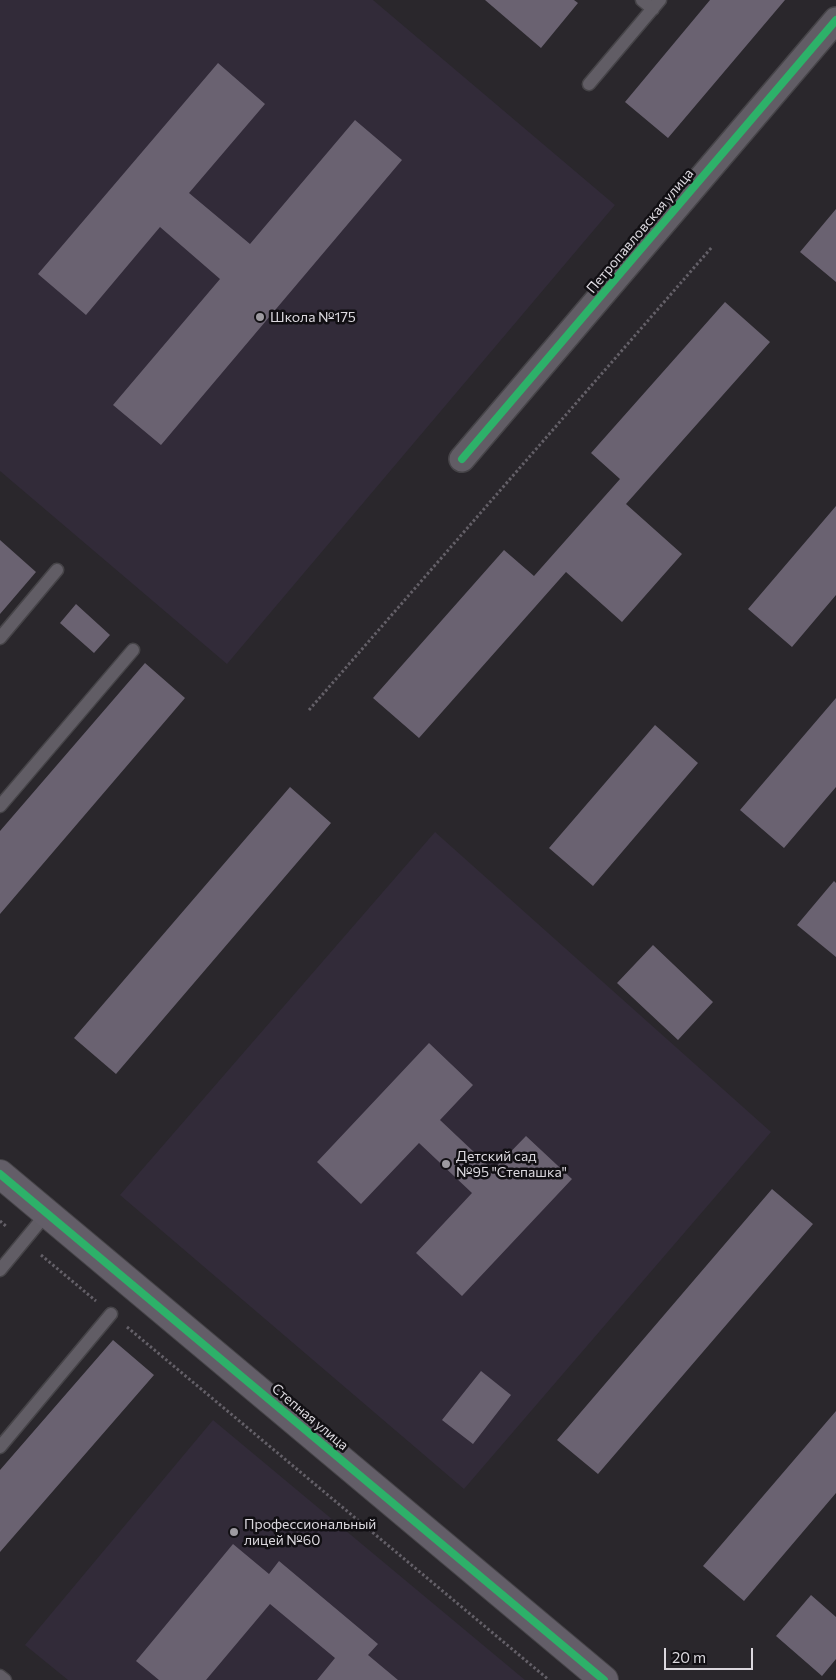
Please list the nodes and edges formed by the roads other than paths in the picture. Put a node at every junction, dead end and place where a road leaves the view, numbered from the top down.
1 (642, 0) edge
2 (656, 4) edge
3 (836, 20) edge
4 (589, 84) dead end
5 (462, 459) dead end
6 (57, 570) dead end
7 (0, 638) edge
8 (133, 650) dead end
9 (0, 806) edge
10 (0, 1174) edge
11 (47, 1213) junction
12 (0, 1270) edge
13 (111, 1314) road end
14 (0, 1447) edge
15 (0, 1676) edge
16 (5, 1680) edge
17 (604, 1680) edge

1 - 2 lane
2 - 4 lane
3 - 5 street, Петропавловская улица
6 - 7 lane
8 - 9 lane
10 - 11 street, Степная улица
11 - 12 lane
11 - 17 street, Степная улица
13 - 14 lane
15 - 16 lane

